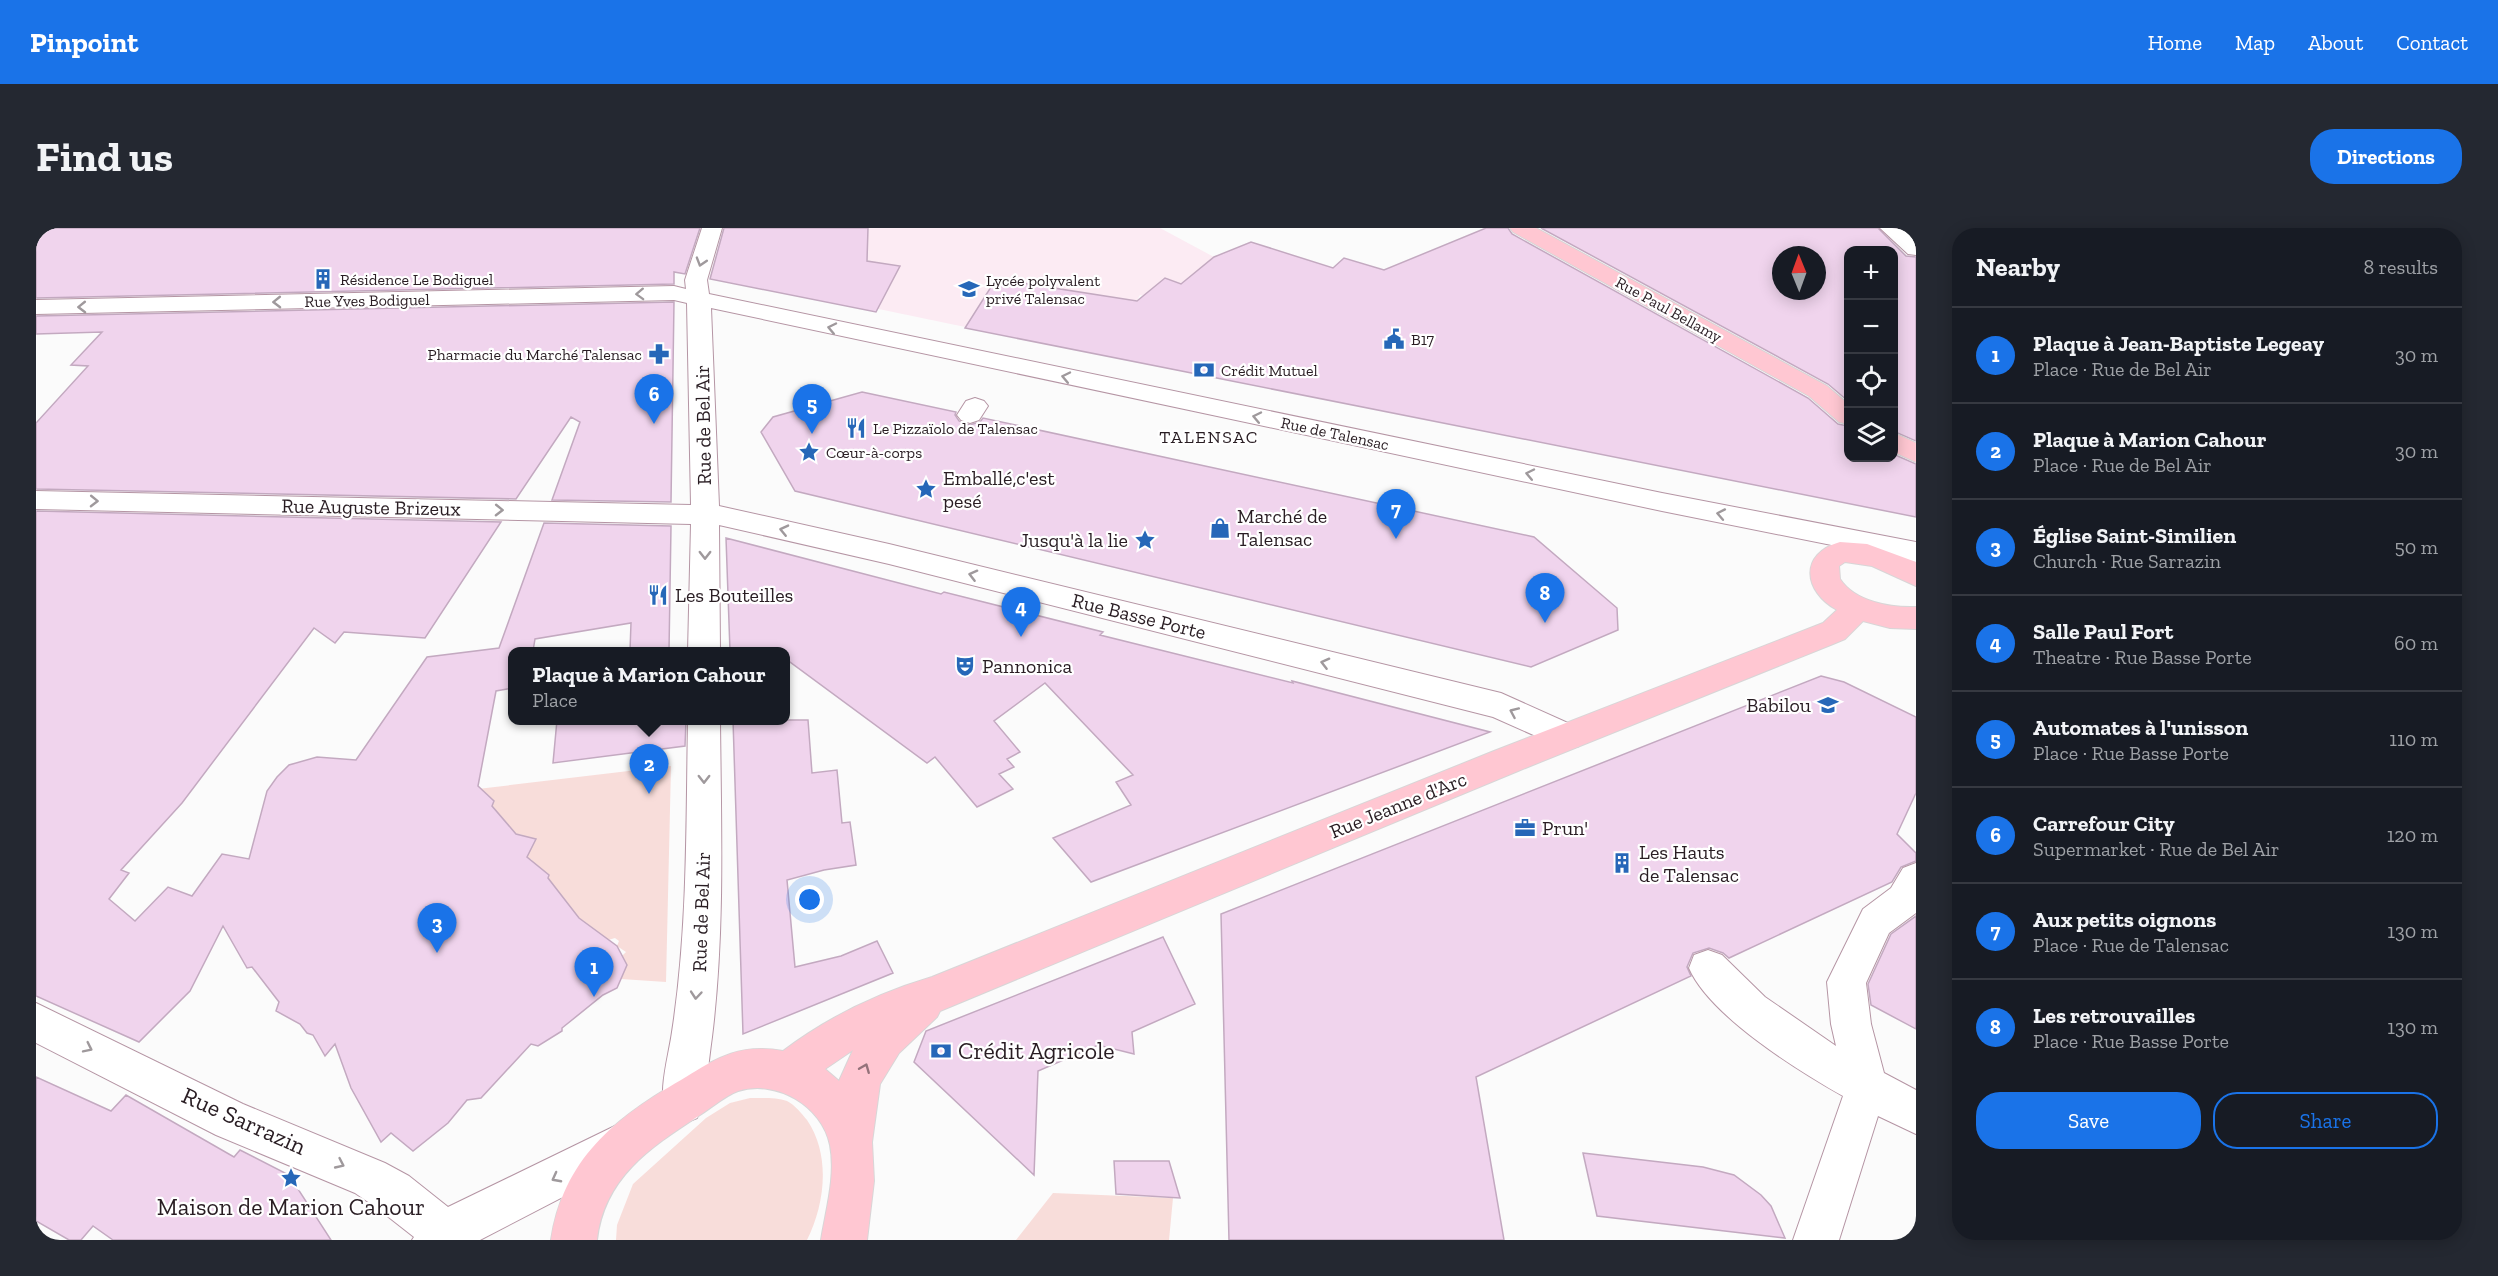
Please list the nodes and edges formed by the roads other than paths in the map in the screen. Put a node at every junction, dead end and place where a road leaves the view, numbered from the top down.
1 (712, 228) edge
2 (1520, 228) edge
3 (1890, 228) edge
4 (1916, 249) edge
5 (698, 297) junction
6 (36, 308) edge
7 (804, 322) junction
8 (720, 334) junction
9 (1818, 391) junction
10 (1844, 398) edge
11 (1844, 413) edge
12 (1898, 420) edge
13 (1916, 429) edge
14 (1898, 444) edge
15 (1916, 454) edge
16 (36, 500) edge
17 (705, 514) junction
18 (1843, 544) junction
19 (1914, 566) edge
20 (1858, 608) junction
21 (1913, 621) edge
22 (704, 647) edge
23 (704, 725) edge
24 (1567, 736) junction
25 (1916, 879) edge
26 (1708, 968) dead end
27 (933, 995) junction
28 (36, 1022) edge
29 (790, 1071) junction
30 (1867, 1087) junction
31 (682, 1103) junction
32 (1916, 1113) edge
33 (627, 1141) junction
34 (851, 1145) junction
35 (445, 1237) edge
36 (574, 1240) edge
37 (844, 1240) edge
38 (1816, 1240) edge

1 -> 5 street, Rue de Bel Air
2 - 9 main road, Rue Paul Bellamy
3 - 4 street
5 -> 6 street, Rue Yves Bodiguel
5 - 7 street, Rue de Talensac
5 - 8 street, Rue de Bel Air
7 - 8 street, Rue de Talensac
18 -> 7 street, Rue de Talensac
8 - 17 street, Rue de Bel Air
9 - 10 main road, Rue Paul Bellamy
9 - 11 main road, Rue Paul Bellamy
12 - 13 main road
14 - 15 main road
16 -> 17 street, Rue Auguste Brizeux
17 -> 22 street, Rue de Bel Air
24 -> 17 street, Rue Basse Porte
18 - 19 main road
18 - 20 main road
20 - 21 main road
20 - 24 main road, Rue Jeanne d'Arc
23 -> 31 street, Rue de Bel Air
24 - 27 main road, Rue Jeanne d'Arc
25 - 30 street
26 - 30 street
27 - 29 main road, Rue Jeanne d'Arc
34 -> 27 main road, Rue Jeanne d'Arc
28 -> 35 street, Rue Sarrazin
29 - 31 main road
29 - 34 main road
30 - 32 street
30 - 38 street
31 - 33 main road
33 -> 35 street
33 - 36 main road
34 - 37 main road

